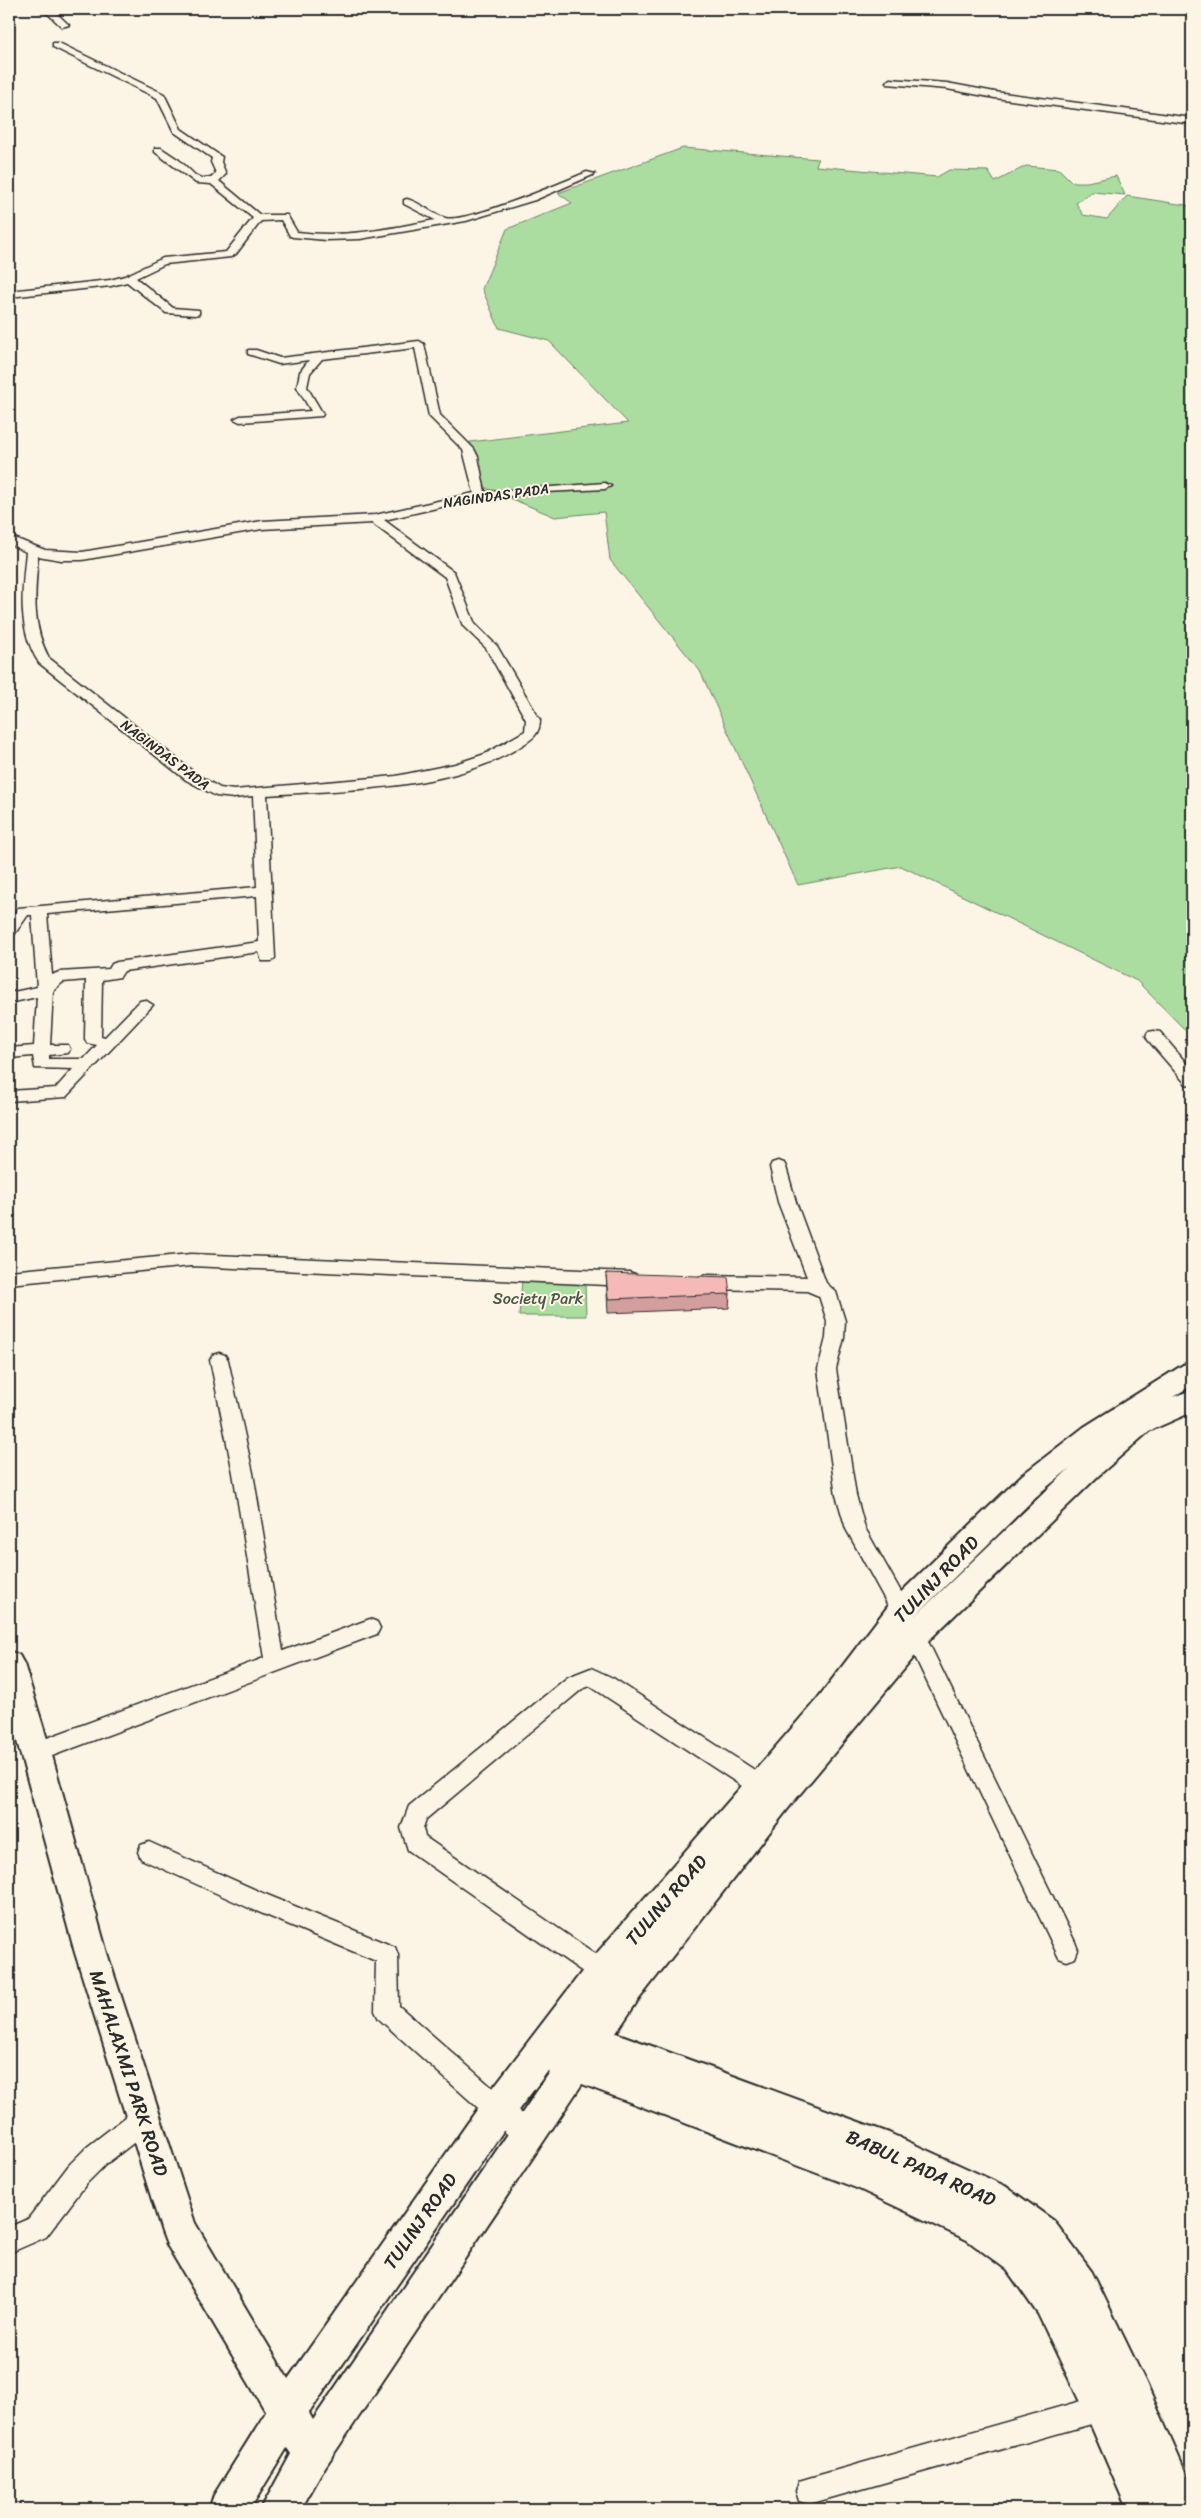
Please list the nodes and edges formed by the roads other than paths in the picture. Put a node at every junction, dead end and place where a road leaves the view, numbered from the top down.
1 (36, 9) edge
2 (65, 26) dead end
3 (56, 46) dead end
4 (890, 82) dead end
5 (1192, 121) edge
6 (158, 150) dead end
7 (590, 174) dead end
8 (213, 181) junction
9 (407, 202) dead end
10 (258, 218) junction
11 (444, 221) junction
12 (128, 278) junction
13 (9, 294) edge
14 (195, 312) dead end
15 (252, 352) dead end
16 (319, 356) junction
17 (240, 419) dead end
18 (605, 486) dead end
19 (480, 496) junction
20 (375, 518) junction
21 (9, 540) edge
22 (32, 551) junction
23 (260, 790) junction
24 (263, 890) junction
25 (39, 909) junction
26 (9, 932) edge
27 (94, 976) junction
28 (45, 990) junction
29 (9, 998) edge
30 (144, 1005) dead end
31 (1154, 1036) dead end
32 (107, 1043) junction
33 (62, 1049) dead end
34 (42, 1050) junction
35 (9, 1053) edge
36 (88, 1064) junction
37 (1192, 1080) edge
38 (9, 1096) edge
39 (778, 1167) dead end
40 (9, 1278) edge
41 (645, 1280) edge
42 (684, 1282) edge
43 (819, 1287) junction
44 (219, 1360) dead end
45 (1192, 1372) edge
46 (1192, 1400) edge
47 (908, 1622) junction
48 (370, 1628) dead end
49 (275, 1663) junction
50 (9, 1664) edge
51 (36, 1752) junction
52 (762, 1787) junction
53 (149, 1852) dead end
54 (1066, 1950) dead end
55 (614, 1980) junction
56 (550, 2040) junction
57 (584, 2054) junction
58 (498, 2109) junction
59 (145, 2118) junction
60 (526, 2134) junction
61 (9, 2238) edge
62 (1102, 2408) junction
63 (287, 2413) junction
64 (312, 2454) junction
65 (809, 2491) dead end
66 (228, 2509) edge
67 (280, 2509) edge
68 (1146, 2509) edge
69 (1182, 2509) edge

1 - 2 street
3 - 8 street
4 - 5 street
6 - 8 street
7 - 11 street
8 - 10 street
9 - 11 street
10 - 11 street
10 - 12 street
12 - 13 street
12 - 14 street
15 - 16 street
16 - 17 street
16 - 19 street
18 - 19 street, NAGINDAS PADA
19 - 20 street, NAGINDAS PADA
20 - 22 street, NAGINDAS PADA
20 - 23 street, NAGINDAS PADA
21 - 22 street, NAGINDAS PADA
22 - 23 street, NAGINDAS PADA
23 - 24 street
24 - 25 street
24 - 27 street
25 - 26 street
25 - 28 street
27 - 28 street
27 - 32 street
28 - 29 street
28 - 34 street
30 - 32 street
31 - 37 street
32 - 36 street
33 - 34 street
34 - 35 street
34 - 36 street
36 - 38 street
39 - 43 street
40 - 41 street
42 - 43 street
43 - 47 street
44 - 49 street
45 - 47 main road, TULINJ ROAD
46 - 47 main road, TULINJ ROAD
47 - 52 main road, TULINJ ROAD
47 - 54 street
47 - 55 main road, TULINJ ROAD
48 - 49 street
49 - 51 street
50 - 51 main road, MAHALAXMI PARK ROAD
51 - 59 main road, MAHALAXMI PARK ROAD
52 - 55 main road, TULINJ ROAD
52 - 55 street
53 - 58 street
55 - 56 main road, TULINJ ROAD
55 - 57 main road, TULINJ ROAD
56 - 57 main road, BABUL PADA ROAD
56 - 58 main road, TULINJ ROAD
57 - 60 main road, TULINJ ROAD
57 - 62 main road, BABUL PADA ROAD
57 - 69 main road, BABUL PADA ROAD
58 - 60 street
58 - 63 main road, TULINJ ROAD
59 - 61 street
59 - 63 main road, MAHALAXMI PARK ROAD
60 - 64 main road, TULINJ ROAD
62 - 65 street
62 - 68 main road, BABUL PADA ROAD
63 - 64 main road, MAHALAXMI PARK ROAD
63 - 66 main road, TULINJ ROAD
64 - 67 main road, TULINJ ROAD

